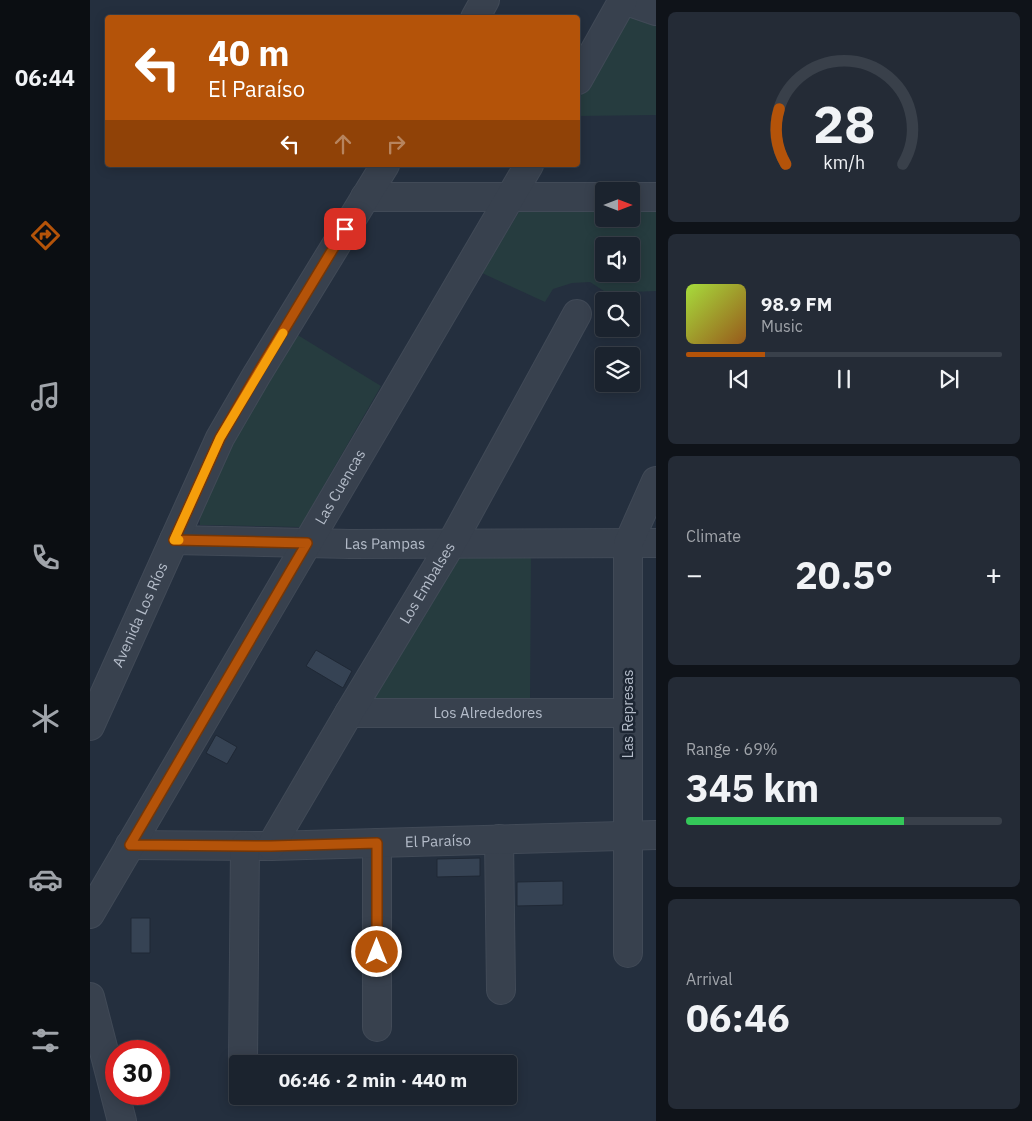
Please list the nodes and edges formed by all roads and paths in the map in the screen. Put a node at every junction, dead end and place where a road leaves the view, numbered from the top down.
1 (486, 0) edge
2 (624, 0) edge
3 (656, 11) edge
4 (477, 15) edge
5 (580, 77) edge
6 (384, 167) edge
7 (528, 167) edge
8 (365, 196) junction
9 (512, 196) junction
10 (595, 197) edge
11 (640, 197) edge
12 (656, 197) edge
13 (577, 314) dead end
14 (656, 481) edge
15 (174, 540) junction
16 (307, 543) junction
17 (656, 543) edge
18 (451, 544) junction
19 (628, 544) junction
20 (628, 713) junction
21 (349, 714) junction
22 (90, 726) edge
23 (628, 835) junction
24 (656, 835) edge
25 (499, 839) junction
26 (377, 843) junction
27 (130, 845) junction
28 (258, 846) junction
29 (90, 914) edge
30 (628, 953) dead end
31 (500, 990) dead end
32 (90, 997) edge
33 (377, 1028) dead end
34 (243, 1055) edge
35 (122, 1121) edge

1 - 4 street
2 - 3 street
2 - 5 street
6 - 8 street, Avenida Los Ríos
7 - 9 street, Las Cuencas
8 - 9 street
8 - 15 street, Avenida Los Ríos
9 - 10 street
9 - 16 street, Las Cuencas
11 - 12 street
13 - 18 street, Los Embalses
14 - 19 street, Las Represas
15 - 16 street, Las Pampas
15 - 22 street, Avenida Los Ríos
16 - 18 street, Las Pampas
16 - 27 street, Las Cuencas
17 - 19 street, Las Pampas
18 - 19 street, Las Pampas
18 - 21 street, Los Embalses
19 - 20 street, Las Represas
20 - 21 street, Los Alrededores
20 - 23 street, Las Represas
21 - 28 street, Los Embalses
23 - 24 street, El Paraíso
23 - 25 street, El Paraíso
23 - 30 street, Las Represas
25 - 26 street, El Paraíso
25 - 31 street
26 - 28 street, El Paraíso
26 - 33 street
27 - 28 street, El Paraíso
27 - 29 street, Las Cuencas
28 - 34 street
32 - 35 street

